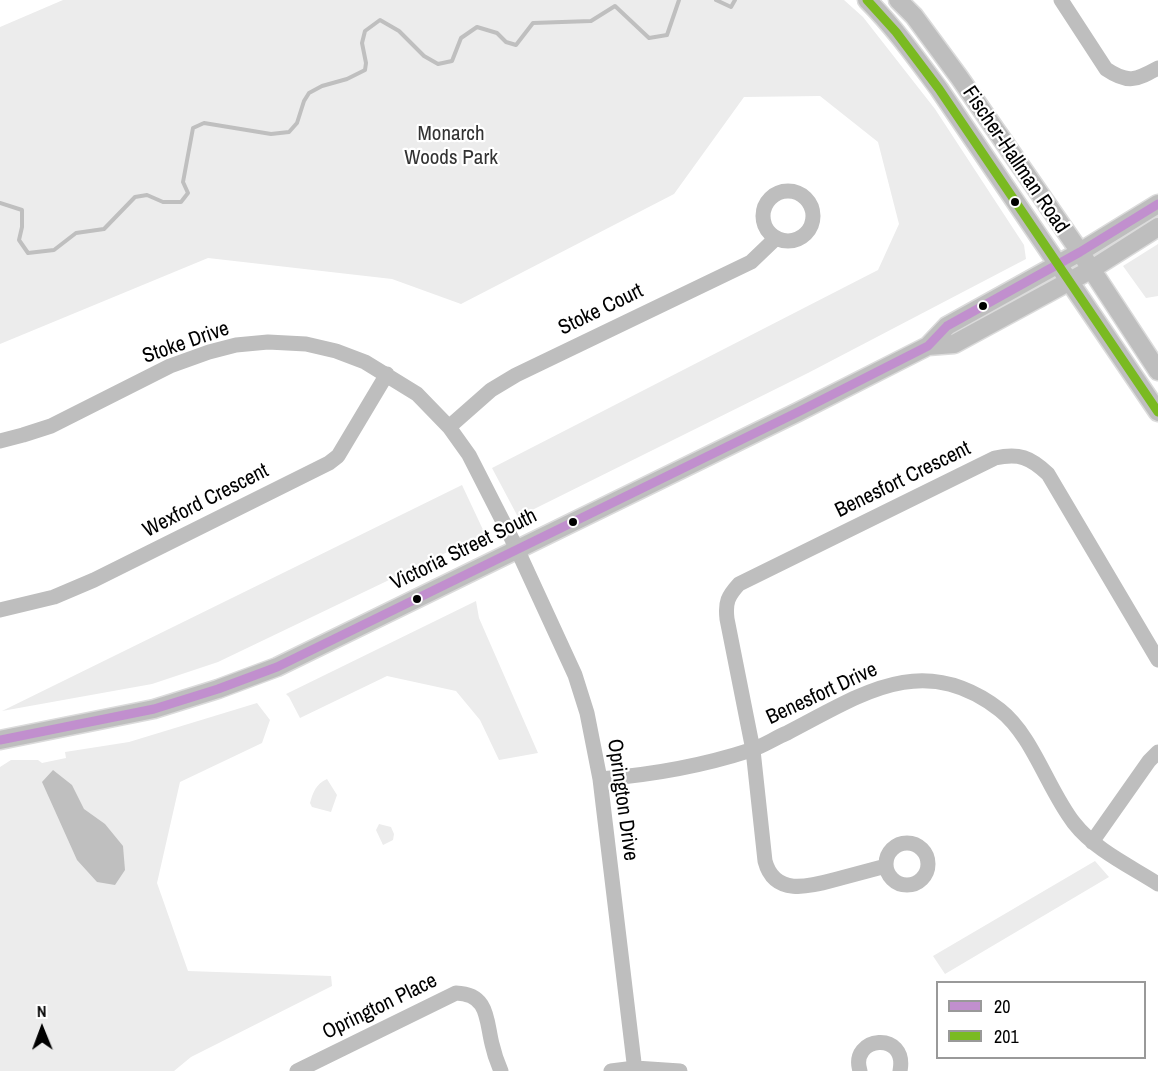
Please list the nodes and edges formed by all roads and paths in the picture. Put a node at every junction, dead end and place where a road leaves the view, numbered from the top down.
1 (867, 0) edge
2 (898, 0) edge
3 (1061, 0) edge
4 (1158, 68) edge
5 (1158, 204) edge
6 (1158, 227) edge
7 (775, 239) dead end
8 (1080, 252) junction
9 (1058, 264) junction
10 (1092, 269) junction
11 (1069, 281) junction
12 (928, 346) junction
13 (1158, 371) edge
14 (387, 374) junction
15 (1158, 412) edge
16 (450, 427) junction
17 (0, 441) edge
18 (517, 549) junction
19 (0, 610) edge
20 (1158, 660) edge
21 (0, 740) edge
22 (753, 750) junction
23 (1158, 752) edge
24 (600, 779) junction
25 (1092, 842) junction
26 (886, 866) dead end
27 (1158, 884) edge
28 (635, 1070) edge
29 (297, 1071) edge
30 (501, 1071) edge
31 (611, 1071) edge
32 (680, 1071) edge
33 (860, 1071) edge
34 (900, 1071) edge

1 - 9 main road, Fischer-Hallman Road
2 - 8 main road, Fischer-Hallman Road
3 - 4 street
5 - 8 main road, Victoria Street South
6 - 10 main road, Victoria Street South
7 - 16 street, Stoke Court
8 - 9 main road, Victoria Street South
8 - 10 main road, Fischer-Hallman Road
9 - 11 main road, Fischer-Hallman Road
9 - 12 main road, Victoria Street South
10 - 11 main road, Victoria Street South
10 - 13 main road, Fischer-Hallman Road
11 - 12 main road, Victoria Street South
11 - 15 main road, Fischer-Hallman Road
12 - 18 main road, Victoria Street South
14 - 16 street, Stoke Drive
14 - 17 street, Stoke Drive
14 - 19 street, Wexford Crescent
16 - 18 street, Stoke Drive
18 - 21 main road, Victoria Street South
18 - 24 street, Oprington Drive
20 - 22 street, Benesfort Crescent
22 - 24 street, Benesfort Drive
22 - 25 street, Benesfort Drive
22 - 26 street, Benesfort Crescent
23 - 25 street
24 - 28 street, Oprington Drive
25 - 27 street, Benesfort Drive
28 - 31 street
28 - 32 street
29 - 30 street, Oprington Place
33 - 34 street

